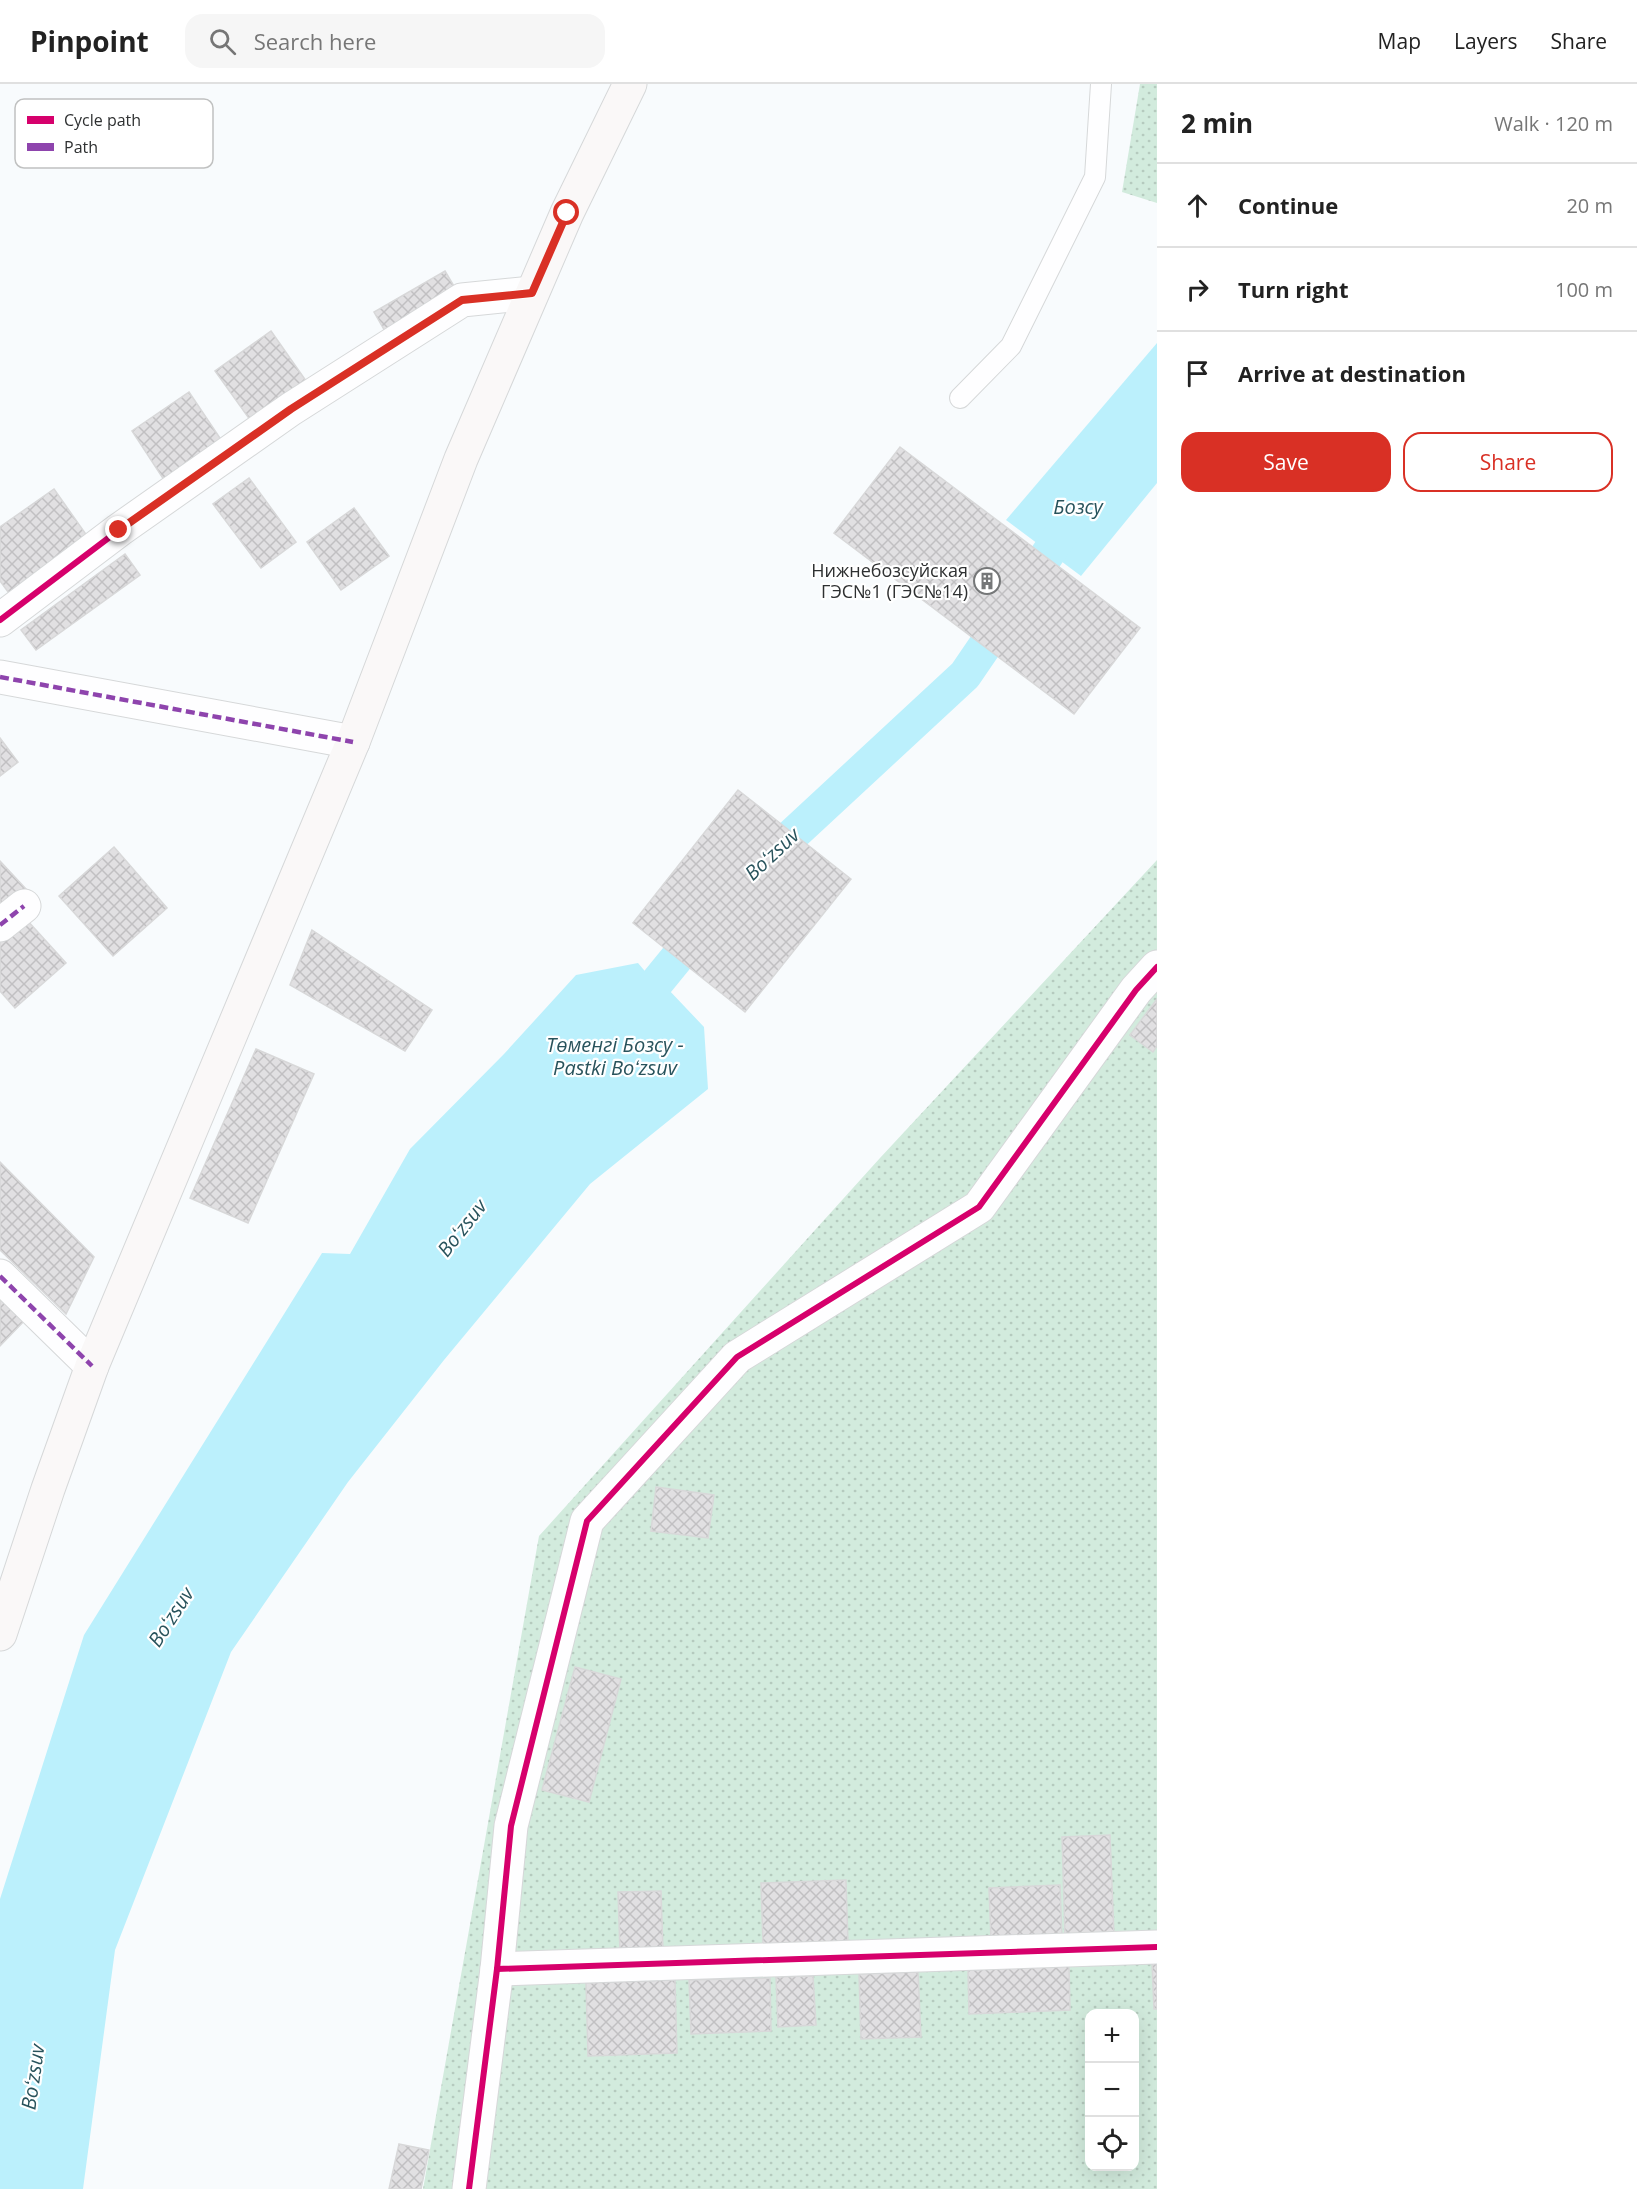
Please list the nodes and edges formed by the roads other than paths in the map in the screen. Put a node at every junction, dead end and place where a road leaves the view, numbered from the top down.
1 (630, 84) edge
2 (1101, 84) edge
3 (532, 293) junction
4 (960, 398) dead end
5 (0, 620) edge
6 (0, 677) edge
7 (353, 742) junction
8 (1157, 967) edge
9 (0, 1276) edge
10 (92, 1366) junction
11 (0, 1634) edge
12 (1157, 1947) edge
13 (497, 1969) junction
14 (469, 2189) edge

1 - 3 main road
2 - 4 lane
3 - 5 street
3 - 7 main road
6 - 7 street
7 - 10 main road
8 - 13 street
9 - 10 street
10 - 11 main road
12 - 13 street
13 - 14 street

